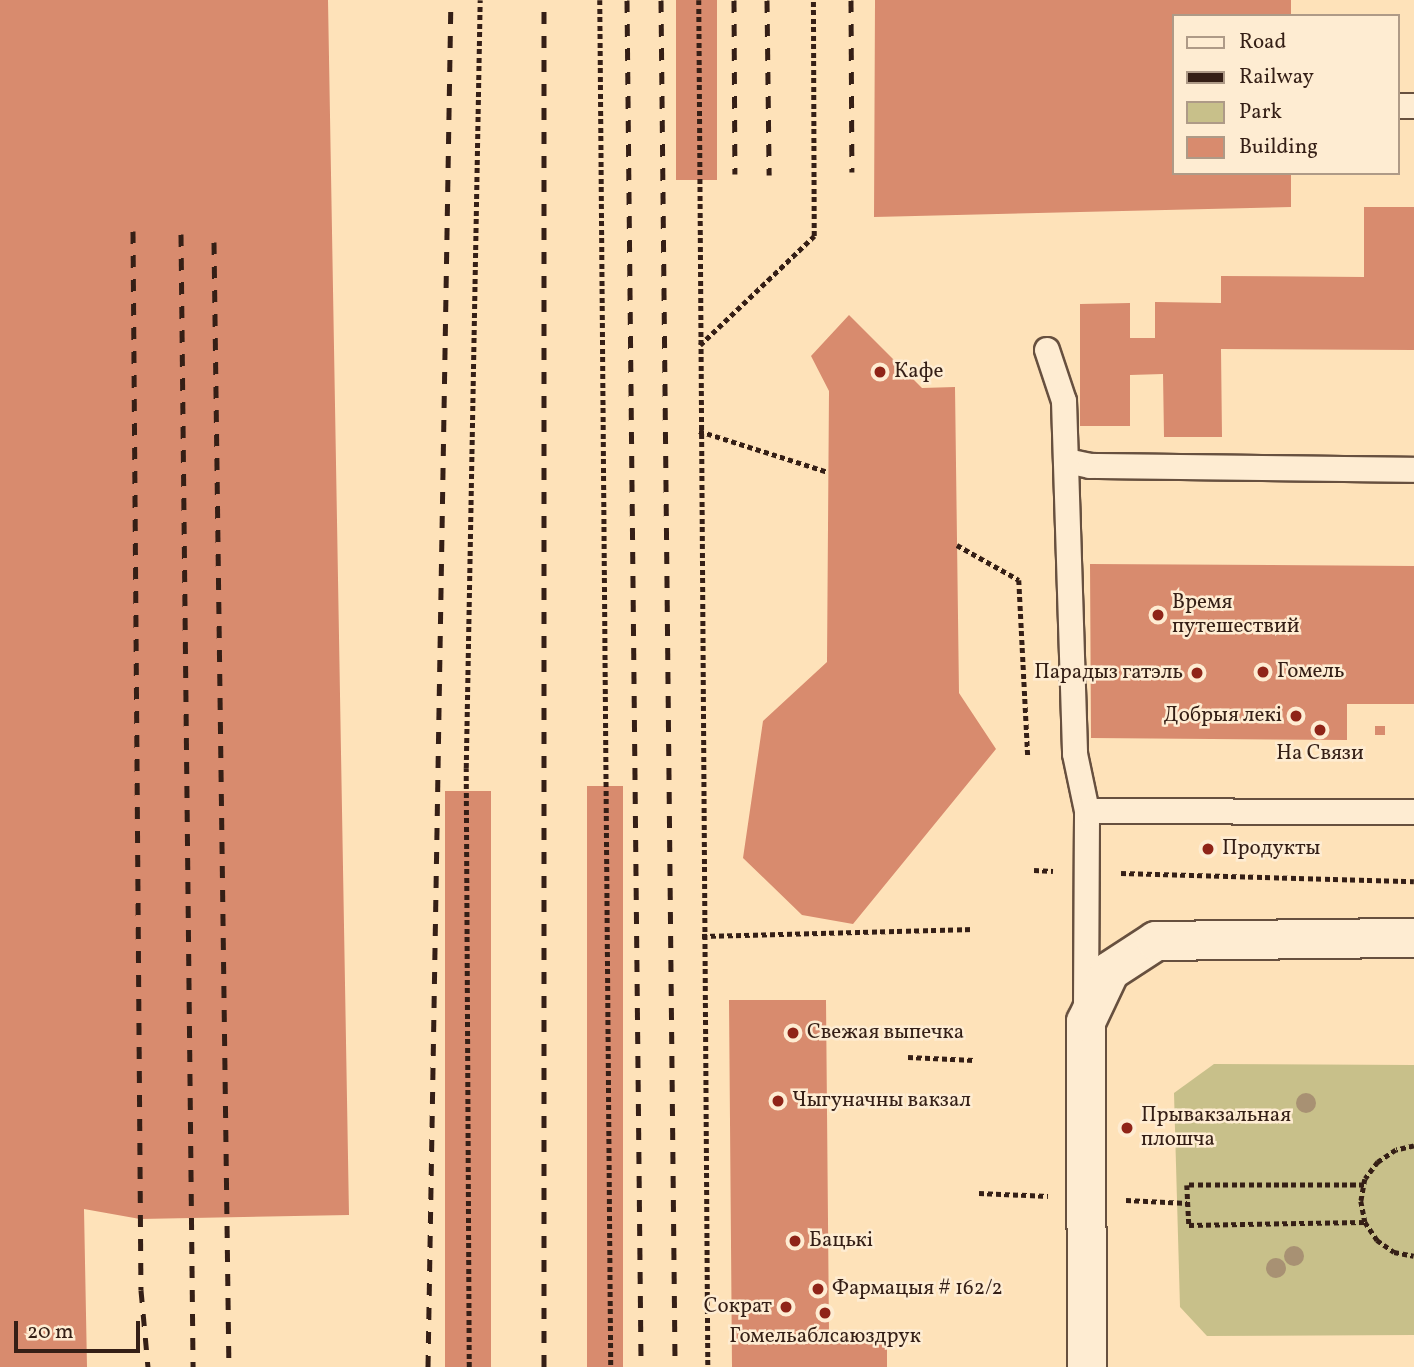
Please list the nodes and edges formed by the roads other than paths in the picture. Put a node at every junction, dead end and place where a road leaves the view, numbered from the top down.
1 (1046, 350) dead end
2 (1067, 461) junction
3 (1414, 470) edge
4 (1087, 811) junction
5 (1414, 812) edge
6 (1414, 938) edge
7 (1086, 1022) junction
8 (1087, 1367) edge

1 - 2 lane
2 - 3 lane
2 - 4 lane
4 - 5 lane
4 - 7 lane
6 - 7 main road
7 - 8 main road

